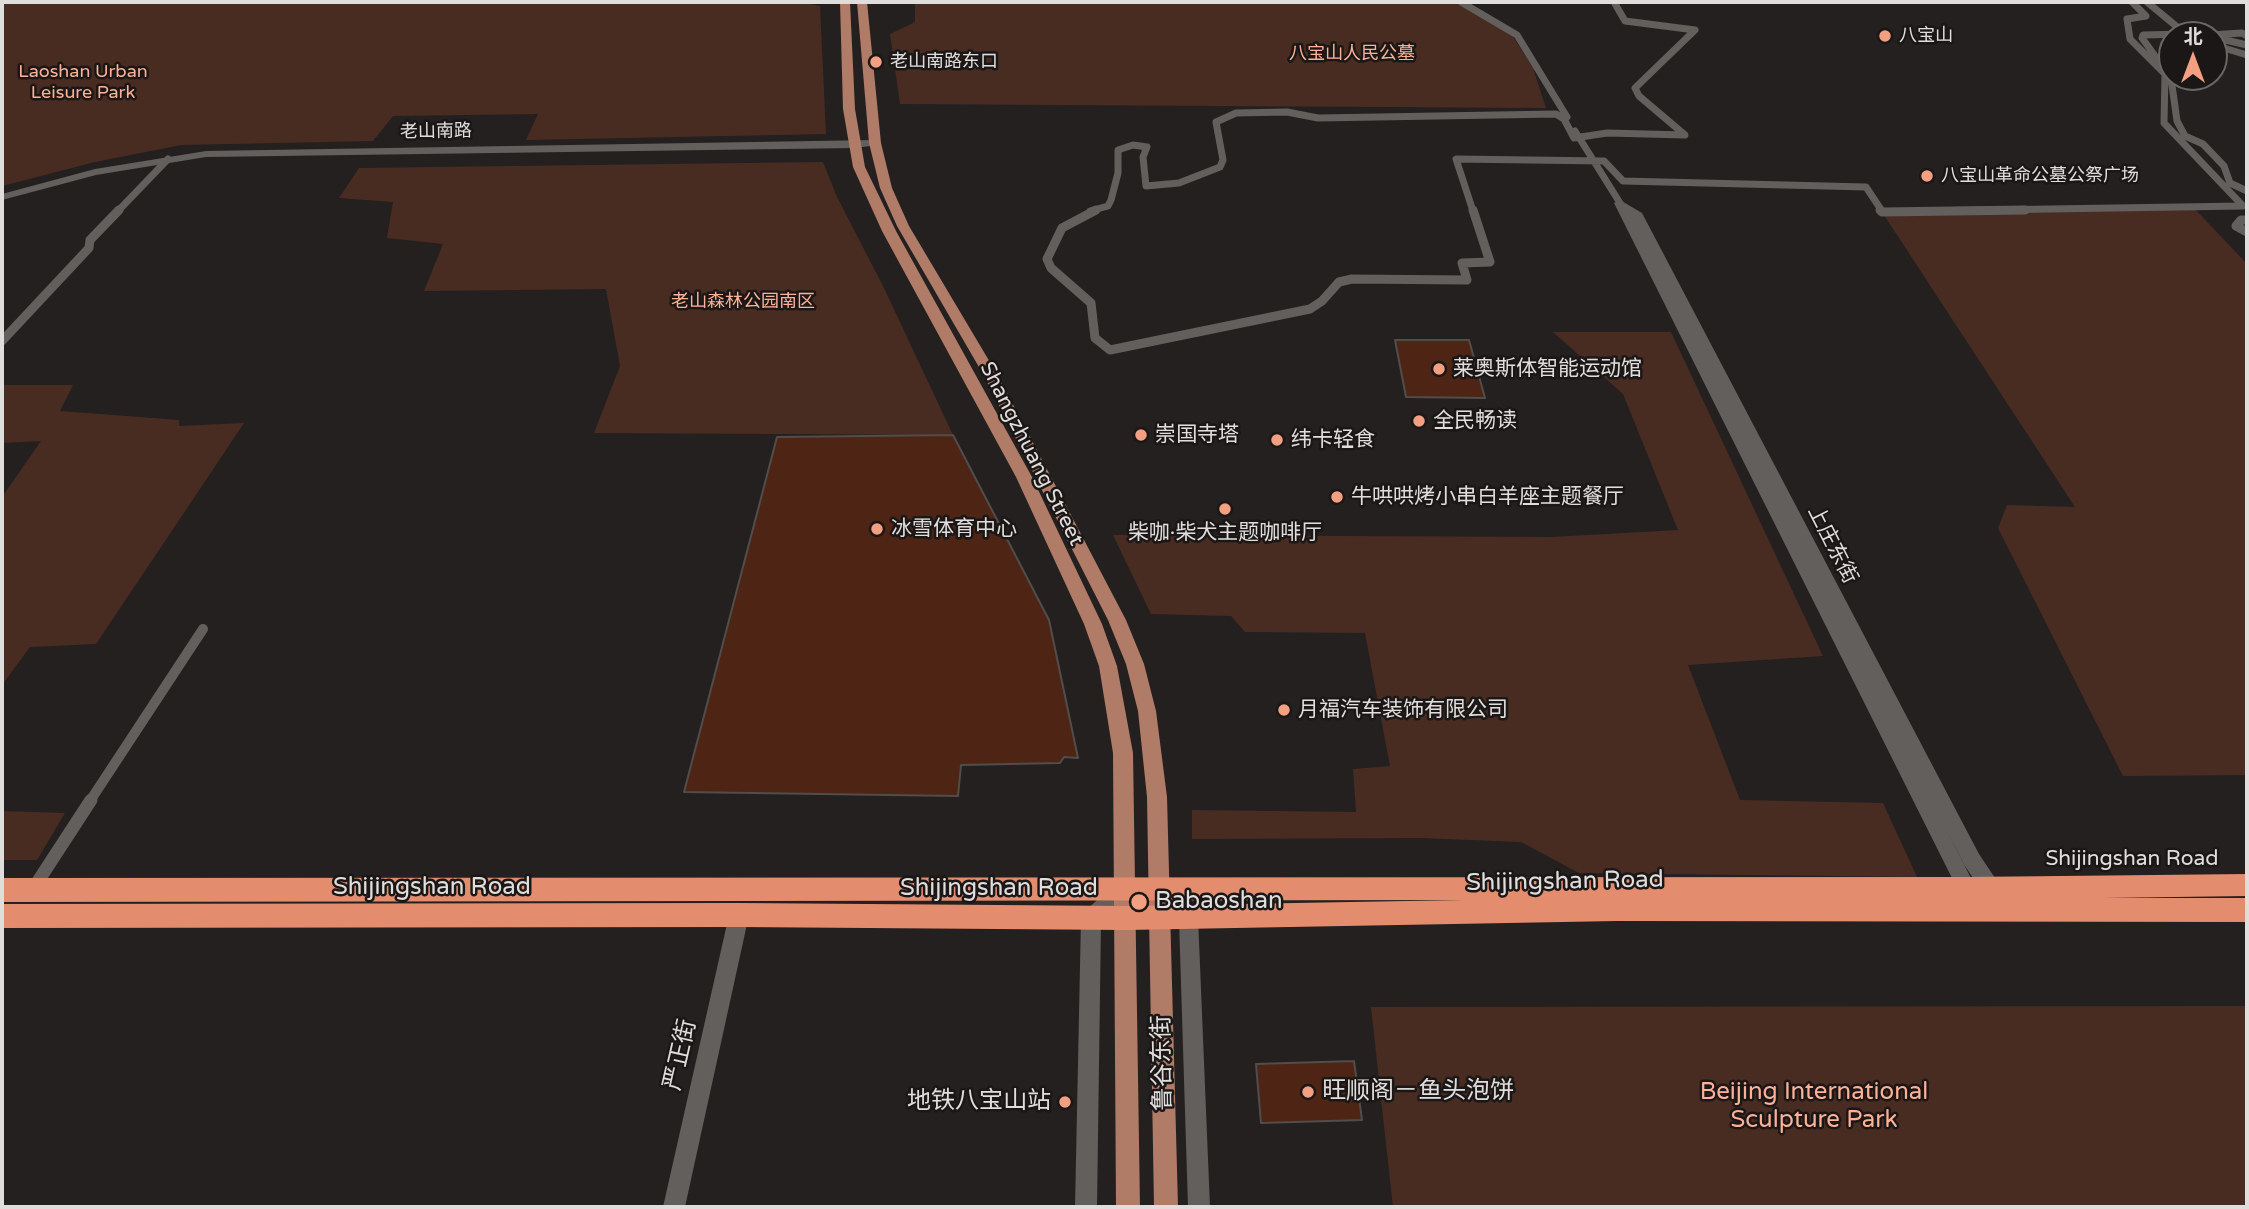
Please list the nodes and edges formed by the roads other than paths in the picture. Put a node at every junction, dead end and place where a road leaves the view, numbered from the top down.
1 (845, 2) edge
2 (862, 2) edge
3 (1461, 2) edge
4 (1614, 2) edge
5 (2132, 2) edge
6 (2147, 2) edge
7 (2169, 21) edge
8 (2228, 34) edge
9 (2158, 35) edge
10 (2247, 36) edge
11 (2228, 40) edge
12 (2247, 45) edge
13 (2228, 49) edge
14 (2247, 55) edge
15 (2158, 60) edge
16 (2173, 91) edge
17 (875, 143) junction
18 (854, 145) junction
19 (168, 159) junction
20 (2247, 191) edge
21 (2, 197) edge
22 (1620, 202) junction
23 (2247, 220) edge
24 (2247, 232) edge
25 (2, 341) edge
26 (203, 629) dead end
27 (2247, 885) edge
28 (1125, 887) junction
29 (1160, 887) junction
30 (2, 890) edge
31 (33, 890) junction
32 (1985, 899) junction
33 (2247, 910) edge
34 (738, 915) junction
35 (2, 916) edge
36 (1188, 917) junction
37 (1091, 918) junction
38 (1126, 918) junction
39 (1160, 918) junction
40 (674, 1207) edge
41 (1086, 1207) edge
42 (1128, 1207) edge
43 (1166, 1207) edge
44 (1199, 1207) edge

1 - 18 main road, Shangzhuang Street
2 - 17 main road, Shangzhuang Street
3 - 22 street, 上庄东街
4 - 5 street
6 - 7 street
8 - 10 street
9 - 15 street
11 - 12 street
13 - 14 street
16 - 20 street
17 - 18 main road, 老山南路
17 - 29 main road, Shangzhuang Street
18 - 19 main road, 老山南路
18 - 28 main road, Shangzhuang Street
19 - 21 main road, 老山南路
19 - 25 street
22 - 32 main road, 上庄东街
22 - 32 main road, 上庄东街
23 - 24 street
26 - 31 street
27 - 32 highway, Shijingshan Road
28 - 29 highway, Shijingshan Road
28 - 31 highway, Shijingshan Road
28 - 37 main road
28 - 38 main road, Shangzhuang Street
29 - 32 highway, Shijingshan Road
29 - 36 main road
29 - 39 main road, Shangzhuang Street
30 - 31 highway, Shijingshan Road
32 - 33 highway, Shijingshan Road
32 - 36 highway, Shijingshan Road
34 - 35 highway, Shijingshan Road
34 - 37 highway, Shijingshan Road
34 - 40 main road, 严正街
36 - 39 highway, Shijingshan Road
36 - 44 main road
37 - 38 highway, Shijingshan Road
37 - 41 main road
38 - 39 highway, Shijingshan Road
38 - 42 main road, 鲁谷东街
39 - 43 main road, 鲁谷东街

